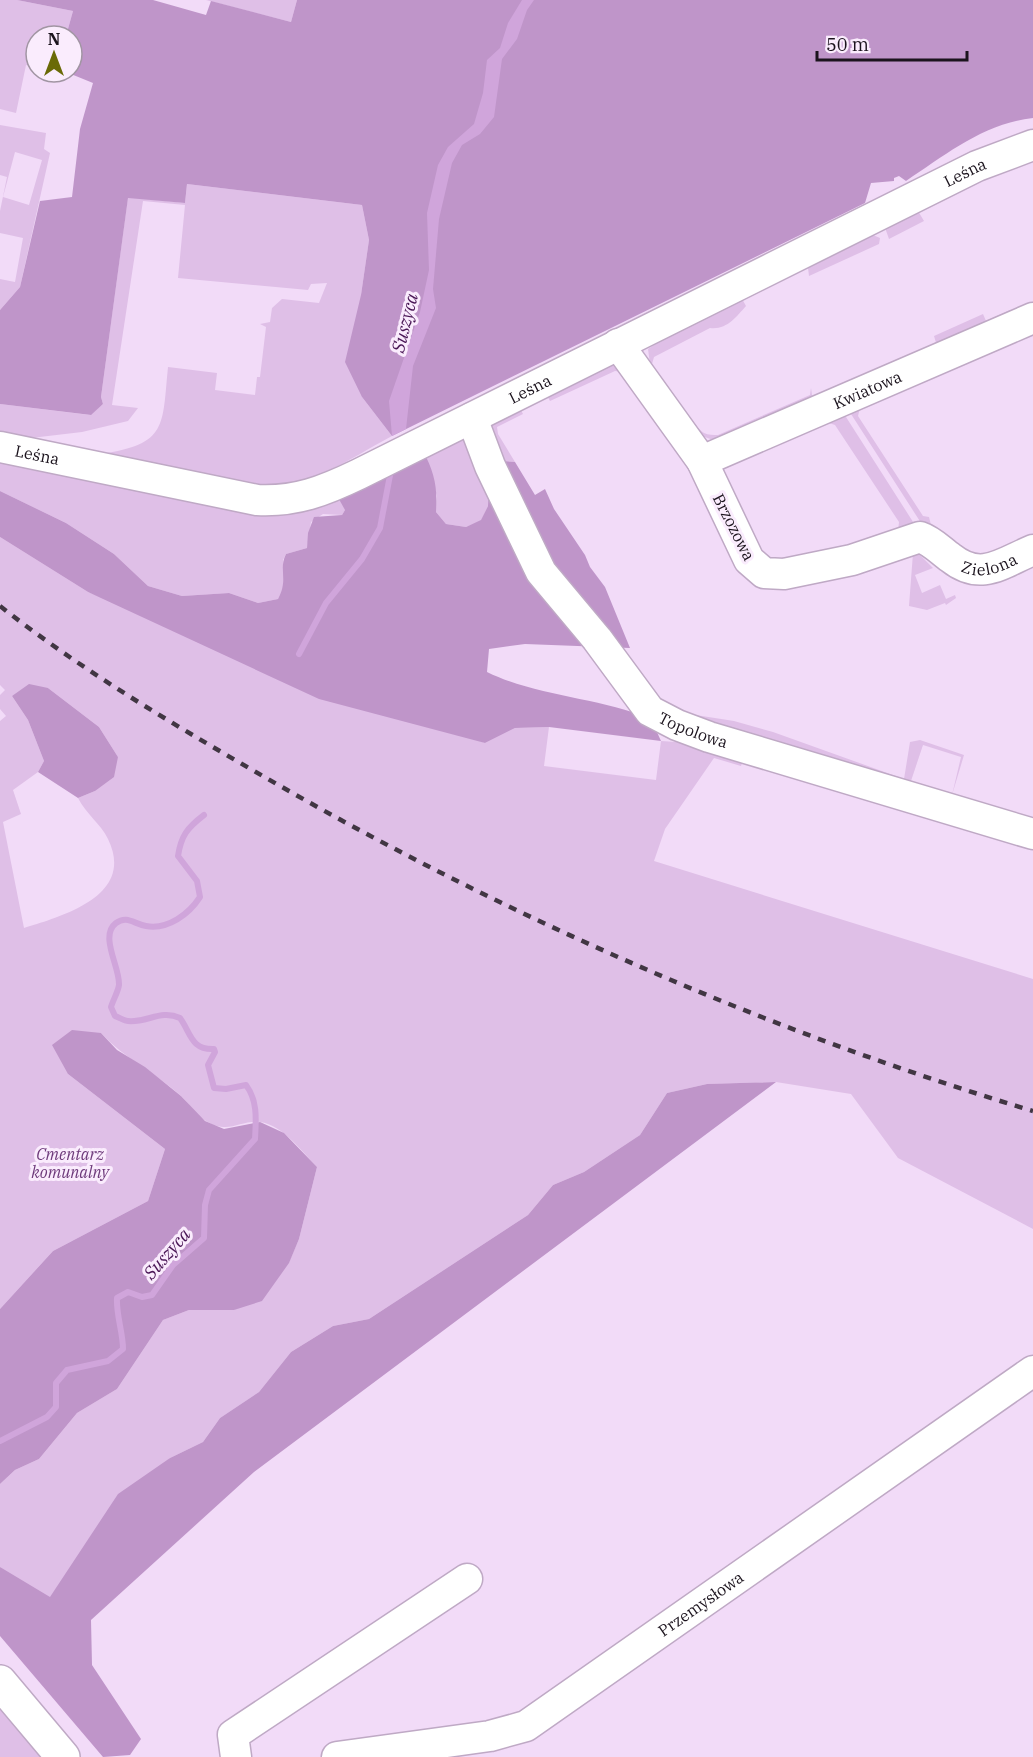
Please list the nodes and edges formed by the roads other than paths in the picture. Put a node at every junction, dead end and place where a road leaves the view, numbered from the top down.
1 (1033, 146) edge
2 (1033, 318) edge
3 (618, 344) junction
4 (472, 418) junction
5 (0, 447) edge
6 (702, 461) junction
7 (920, 537) joint
8 (1033, 550) edge
9 (1033, 834) edge
10 (1033, 1371) edge
11 (467, 1579) dead end
12 (0, 1682) edge
13 (63, 1757) edge
14 (236, 1757) edge
15 (338, 1757) edge

1 - 3 street, Leśna
2 - 6 street, Kwiatowa
3 - 4 street, Leśna
3 - 6 street, Brzozowa
4 - 5 street, Leśna
4 - 9 street, Topolowa
6 - 7 street, Brzozowa
7 - 8 street, Zielona
10 - 15 street, Przemysłowa
11 - 14 street
12 - 13 main road

